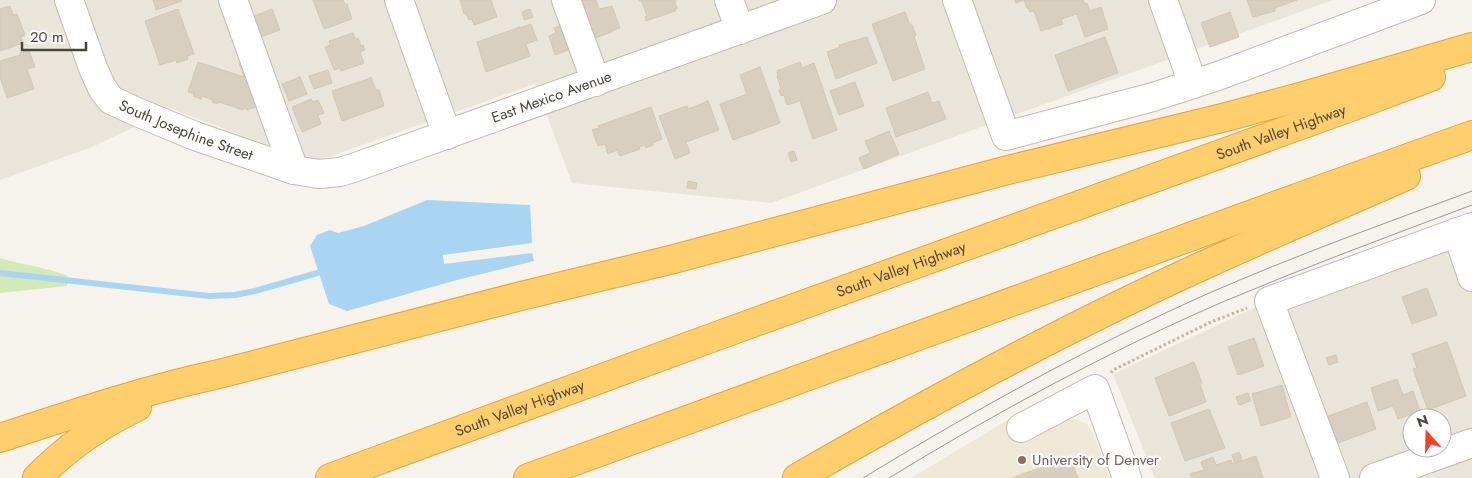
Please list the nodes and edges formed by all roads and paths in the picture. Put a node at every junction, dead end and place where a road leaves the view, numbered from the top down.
1 (68, 0) edge
2 (233, 0) edge
3 (399, 0) edge
4 (566, 0) edge
5 (729, 0) edge
6 (822, 0) edge
7 (957, 0) edge
8 (1163, 0) edge
9 (1421, 0) edge
10 (1370, 9) edge
11 (740, 30) junction
12 (1472, 47) edge
13 (1472, 61) edge
14 (596, 82) junction
15 (1193, 84) junction
16 (447, 135) junction
17 (1472, 135) edge
18 (1472, 148) edge
19 (287, 167) junction
20 (1465, 230) edge
21 (1472, 277) edge
22 (1269, 301) junction
23 (219, 374) junction
24 (1095, 389) junction
25 (1021, 428) dead end
26 (0, 438) edge
27 (1472, 443) edge
28 (37, 478) edge
29 (330, 478) edge
30 (528, 478) edge
31 (796, 478) edge
32 (1127, 478) edge
33 (1335, 478) edge
34 (1374, 478) edge

1 - 19 street, South Josephine Street
2 - 19 street
3 - 16 street
4 - 14 street
5 - 11 street
6 - 11 street, East Mexico Avenue
7 - 15 street
8 - 15 street
9 - 10 street
10 - 15 street
11 - 14 street, East Mexico Avenue
12 - 23 highway
13 - 29 highway, South Valley Highway
14 - 16 street, East Mexico Avenue
16 - 19 street, East Mexico Avenue
17 - 30 highway
18 - 31 highway
20 - 21 street
20 - 22 street
22 - 24 path
22 - 33 street
23 - 26 highway
23 - 28 highway
24 - 25 street
24 - 32 street
27 - 34 street

